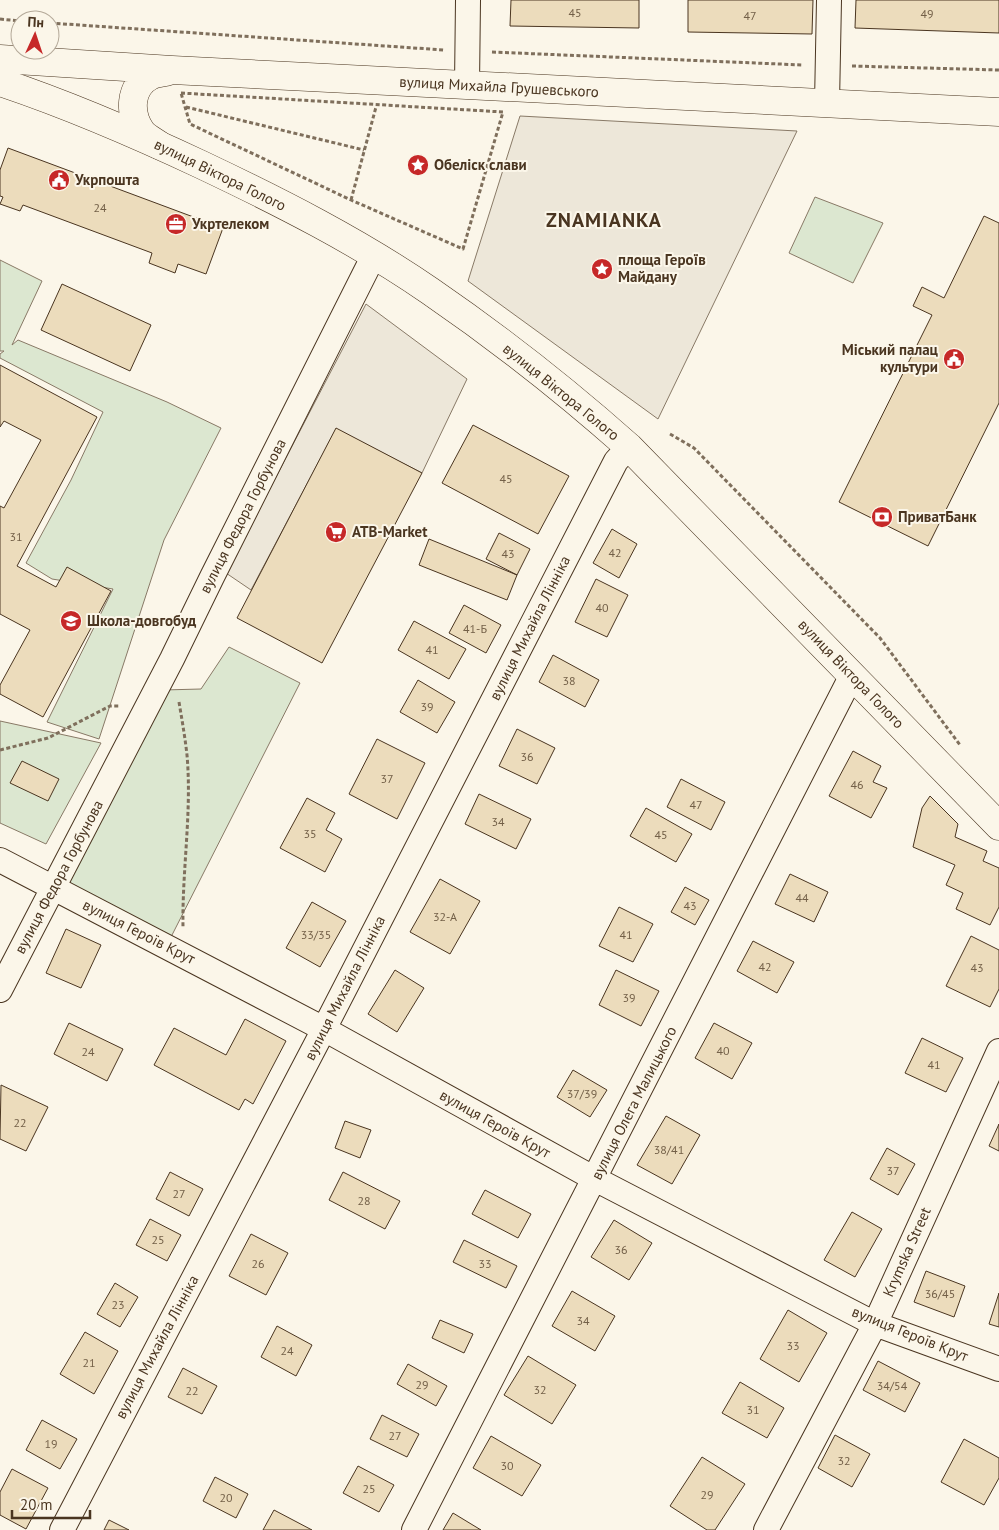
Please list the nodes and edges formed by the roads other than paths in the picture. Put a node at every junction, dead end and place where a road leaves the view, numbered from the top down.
1 (468, 0) edge
2 (829, 0) edge
3 (0, 59) edge
4 (177, 81) junction
5 (0, 82) edge
6 (467, 85) junction
7 (826, 102) junction
8 (999, 112) edge
9 (159, 145) junction
10 (374, 255) junction
11 (629, 447) junction
12 (852, 675) junction
13 (999, 826) edge
14 (0, 860) edge
15 (54, 888) junction
16 (0, 990) edge
17 (324, 1029) junction
18 (999, 1051) edge
19 (595, 1179) junction
20 (875, 1324) junction
21 (999, 1369) edge
22 (62, 1530) edge
23 (414, 1530) edge
24 (766, 1530) edge

1 - 6 street
2 - 7 street
3 - 4 main road, вулиця Михайла Грушевського
4 - 6 main road, вулиця Михайла Грушевського
4 - 9 main road
5 - 9 main road, вулиця Віктора Голого
6 - 7 main road, вулиця Михайла Грушевського
7 - 8 main road, вулиця Михайла Грушевського
9 - 10 main road, вулиця Віктора Голого
10 - 11 main road, вулиця Віктора Голого
10 - 15 street, вулиця Федора Горбунова
11 - 12 main road, вулиця Віктора Голого
11 - 17 street, вулиця Михайла Лінніка
12 - 13 main road, вулиця Віктора Голого
12 - 19 street, вулиця Олега Малицького
14 - 15 street, вулиця Героїв Крут
15 - 16 street, вулиця Федора Горбунова
15 - 17 street, вулиця Героїв Крут
17 - 19 street, вулиця Героїв Крут
17 - 22 street, вулиця Михайла Лінніка
18 - 20 street, Krymska Street
19 - 20 street, вулиця Героїв Крут
19 - 23 street, вулиця Олега Малицького
20 - 21 street, вулиця Героїв Крут
20 - 24 street, Krymska Street

